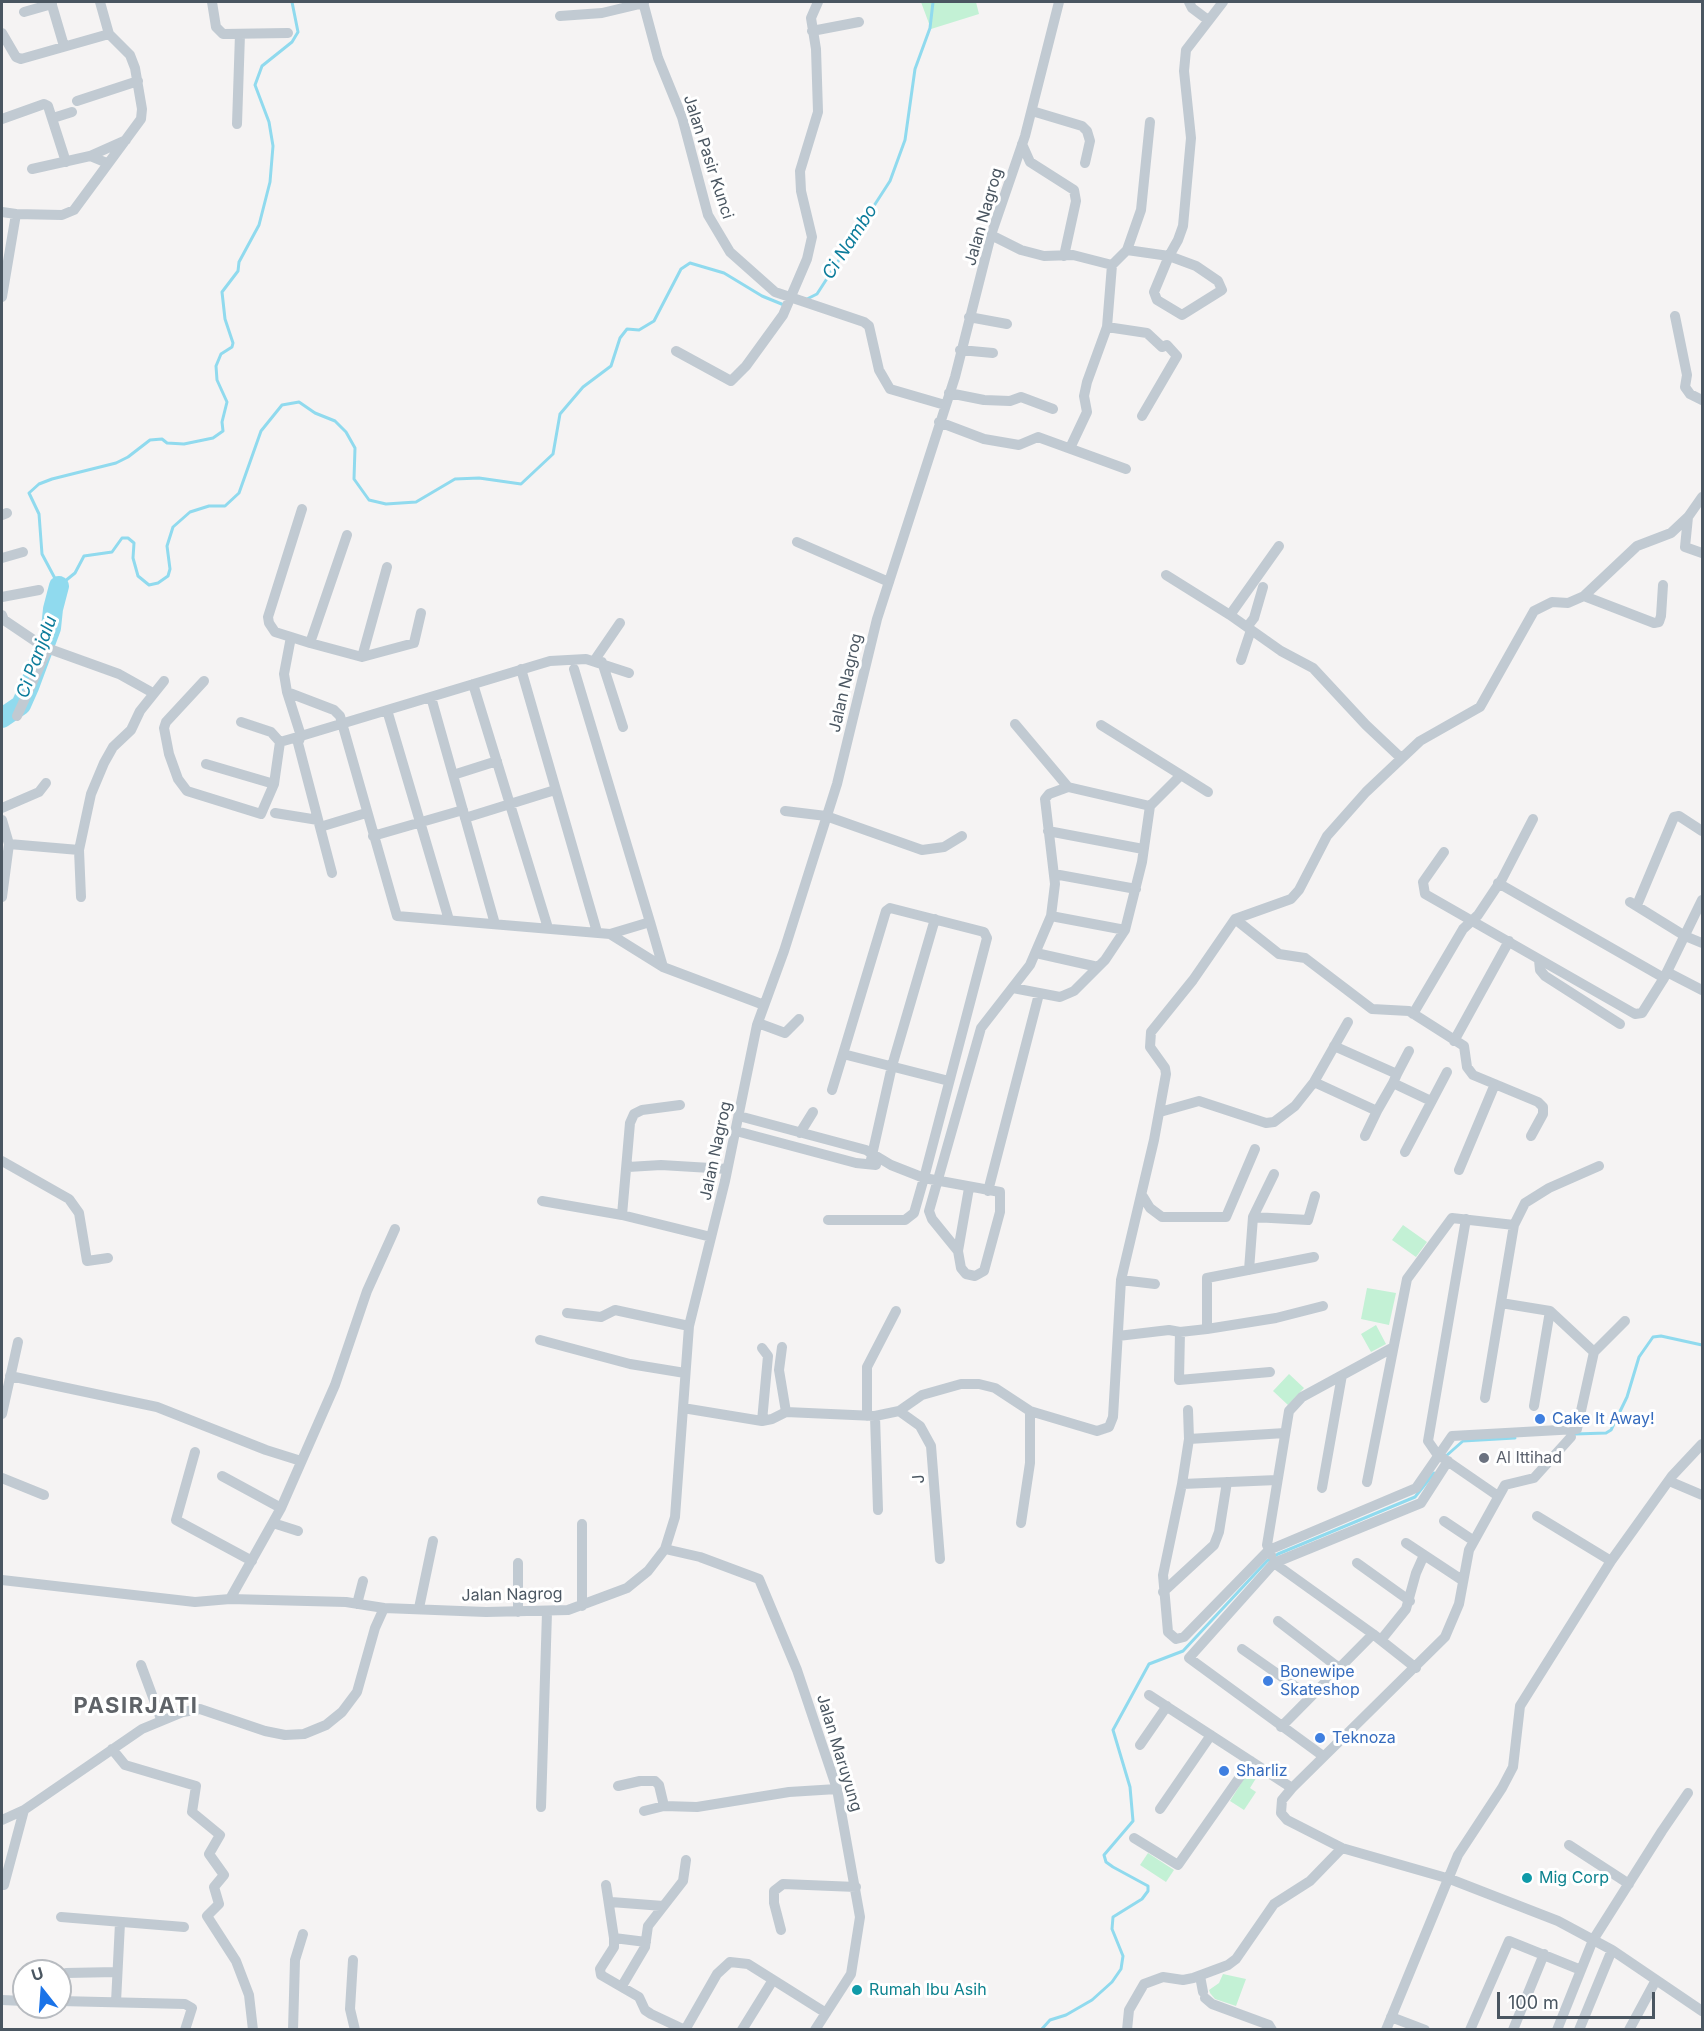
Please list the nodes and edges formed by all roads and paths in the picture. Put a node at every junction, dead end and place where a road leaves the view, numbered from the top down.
1 (100, 2) edge
2 (212, 2) edge
3 (643, 2) edge
4 (818, 2) edge
5 (1059, 2) edge
6 (1189, 2) edge
7 (1223, 2) edge
8 (52, 3) edge
9 (24, 12) dead end
10 (560, 16) dead end
11 (1208, 20) junction
12 (859, 22) dead end
13 (812, 31) junction
14 (2, 33) edge
15 (288, 33) dead end
16 (109, 34) junction
17 (240, 34) junction
18 (64, 46) junction
19 (138, 81) junction
20 (77, 101) dead end
21 (1032, 111) junction
22 (72, 112) dead end
23 (53, 117) junction
24 (2, 118) edge
25 (1150, 122) dead end
26 (237, 124) dead end
27 (129, 139) junction
28 (1022, 144) junction
29 (90, 156) junction
30 (66, 162) junction
31 (107, 163) junction
32 (1085, 163) dead end
33 (32, 169) dead end
34 (2, 212) edge
35 (16, 214) junction
36 (991, 235) junction
37 (1128, 250) junction
38 (1064, 256) junction
39 (1169, 256) junction
40 (1112, 266) junction
41 (2, 297) edge
42 (792, 299) junction
43 (1675, 315) dead end
44 (969, 317) junction
45 (1007, 324) dead end
46 (1107, 327) junction
47 (960, 350) junction
48 (676, 351) dead end
49 (993, 353) dead end
50 (949, 393) junction
51 (1702, 400) edge
52 (945, 405) junction
53 (1053, 409) dead end
54 (1142, 416) dead end
55 (939, 422) junction
56 (1070, 448) junction
57 (1126, 469) dead end
58 (1702, 497) edge
59 (302, 509) dead end
60 (1688, 517) junction
61 (347, 535) dead end
62 (797, 542) dead end
63 (1279, 546) dead end
64 (23, 552) dead end
65 (1702, 553) edge
66 (2, 558) edge
67 (387, 567) dead end
68 (1166, 575) dead end
69 (889, 582) junction
70 (1663, 585) dead end
71 (1263, 587) dead end
72 (39, 590) dead end
73 (1584, 596) junction
74 (2, 597) edge
75 (421, 613) dead end
76 (2, 615) edge
77 (1230, 615) junction
78 (620, 623) dead end
79 (1249, 628) junction
80 (291, 637) junction
81 (310, 643) junction
82 (46, 648) junction
83 (362, 657) junction
84 (1241, 660) dead end
85 (598, 662) junction
86 (521, 669) junction
87 (574, 669) dead end
88 (630, 673) dead end
89 (164, 681) dead end
90 (204, 681) dead end
91 (473, 684) junction
92 (287, 692) junction
93 (153, 693) junction
94 (430, 697) junction
95 (387, 710) junction
96 (17, 716) dead end
97 (241, 722) dead end
98 (342, 723) junction
99 (1015, 724) dead end
100 (1101, 725) dead end
101 (623, 726) dead end
102 (301, 736) junction
103 (280, 742) junction
104 (1401, 758) junction
105 (497, 761) junction
106 (206, 764) dead end
107 (453, 775) junction
108 (1181, 775) junction
109 (46, 783) dead end
110 (274, 784) junction
111 (1068, 787) junction
112 (555, 790) junction
113 (1208, 792) dead end
114 (510, 804) junction
115 (1150, 806) junction
116 (2, 808) edge
117 (785, 811) dead end
118 (275, 813) dead end
119 (366, 813) junction
120 (464, 814) junction
121 (826, 816) junction
122 (1533, 819) dead end
123 (2, 820) edge
124 (420, 822) junction
125 (319, 824) junction
126 (1048, 831) junction
127 (1702, 831) edge
128 (373, 836) junction
129 (962, 836) dead end
130 (9, 844) junction
131 (1143, 849) junction
132 (79, 850) junction
133 (1444, 852) dead end
134 (332, 873) dead end
135 (1054, 874) junction
136 (1498, 883) junction
137 (1136, 890) junction
138 (2, 897) edge
139 (81, 897) dead end
140 (1702, 900) edge
141 (1051, 916) junction
142 (934, 918) junction
143 (1235, 919) junction
144 (449, 920) junction
145 (1472, 921) junction
146 (650, 922) junction
147 (495, 924) junction
148 (548, 928) junction
149 (1125, 930) junction
150 (597, 932) junction
151 (610, 933) junction
152 (1685, 936) junction
153 (1509, 941) junction
154 (1702, 943) edge
155 (1036, 953) junction
156 (1539, 960) junction
157 (663, 967) junction
158 (1098, 967) junction
159 (1665, 975) junction
160 (1013, 988) junction
161 (1702, 990) edge
162 (1039, 994) junction
163 (764, 1005) junction
164 (1413, 1014) junction
165 (799, 1019) dead end
166 (1348, 1022) dead end
167 (758, 1023) junction
168 (1620, 1024) dead end
169 (1454, 1041) junction
170 (1334, 1046) junction
171 (1409, 1051) dead end
172 (843, 1054) junction
173 (892, 1066) junction
174 (1447, 1072) dead end
175 (1395, 1079) junction
176 (949, 1081) junction
177 (1314, 1082) junction
178 (1495, 1084) junction
179 (832, 1090) dead end
180 (1431, 1101) junction
181 (680, 1106) dead end
182 (813, 1112) dead end
183 (1160, 1112) junction
184 (1377, 1112) junction
185 (739, 1116) junction
186 (736, 1131) junction
187 (800, 1132) junction
188 (1365, 1136) dead end
189 (1532, 1137) dead end
190 (1255, 1149) dead end
191 (1405, 1152) dead end
192 (871, 1159) junction
193 (2, 1161) edge
194 (1599, 1166) dead end
195 (628, 1167) junction
196 (727, 1169) junction
197 (1458, 1170) dead end
198 (1274, 1174) dead end
199 (924, 1178) junction
200 (937, 1181) junction
201 (969, 1188) junction
202 (988, 1191) junction
203 (1142, 1194) junction
204 (1316, 1196) dead end
205 (542, 1201) dead end
206 (621, 1215) junction
207 (1253, 1217) junction
208 (1466, 1219) junction
209 (828, 1220) dead end
210 (1514, 1225) junction
211 (396, 1229) dead end
212 (711, 1237) junction
213 (958, 1251) junction
214 (1314, 1257) dead end
215 (108, 1258) dead end
216 (1249, 1270) junction
217 (1121, 1280) junction
218 (1155, 1284) dead end
219 (1501, 1302) junction
220 (1323, 1306) dead end
221 (897, 1311) dead end
222 (1550, 1311) junction
223 (567, 1313) dead end
224 (1625, 1321) dead end
225 (689, 1326) junction
226 (1207, 1329) junction
227 (1180, 1332) junction
228 (1118, 1336) junction
229 (540, 1341) dead end
230 (18, 1342) dead end
231 (782, 1347) dead end
232 (762, 1348) dead end
233 (1392, 1348) junction
234 (1593, 1352) junction
235 (1270, 1372) dead end
236 (685, 1373) junction
237 (1342, 1375) junction
238 (10, 1376) junction
239 (1485, 1398) dead end
240 (1534, 1406) dead end
241 (683, 1408) junction
242 (1188, 1410) dead end
243 (899, 1411) junction
244 (1030, 1411) junction
245 (786, 1412) junction
246 (2, 1414) edge
247 (871, 1416) junction
248 (762, 1421) junction
249 (1285, 1433) junction
250 (1574, 1433) junction
251 (1189, 1439) junction
252 (1702, 1444) edge
253 (195, 1452) dead end
254 (1437, 1454) junction
255 (301, 1461) junction
256 (1448, 1461) junction
257 (222, 1476) dead end
258 (2, 1478) edge
259 (1277, 1480) junction
260 (1669, 1481) junction
261 (1227, 1482) junction
262 (1367, 1482) dead end
263 (1182, 1484) junction
264 (1322, 1488) dead end
265 (44, 1495) dead end
266 (1702, 1495) edge
267 (1498, 1496) junction
268 (281, 1508) junction
269 (878, 1510) dead end
270 (1537, 1516) dead end
271 (1444, 1521) dead end
272 (273, 1523) junction
273 (1021, 1523) dead end
274 (582, 1524) dead end
275 (298, 1531) dead end
276 (433, 1541) dead end
277 (1474, 1541) junction
278 (1406, 1543) dead end
279 (665, 1550) junction
280 (1269, 1550) junction
281 (1424, 1555) junction
282 (940, 1559) dead end
283 (252, 1561) junction
284 (1611, 1561) junction
285 (519, 1563) dead end
286 (1274, 1563) junction
287 (1357, 1563) dead end
288 (2, 1580) edge
289 (1462, 1580) junction
290 (363, 1581) dead end
291 (1163, 1592) junction
292 (230, 1599) junction
293 (1410, 1600) junction
294 (357, 1604) junction
295 (582, 1606) junction
296 (384, 1608) junction
297 (419, 1608) junction
298 (518, 1612) junction
299 (547, 1612) junction
300 (1278, 1621) dead end
301 (1377, 1637) junction
302 (1242, 1649) dead end
303 (141, 1665) dead end
304 (1339, 1668) junction
305 (1416, 1668) junction
306 (1149, 1695) dead end
307 (1309, 1696) junction
308 (1167, 1706) junction
309 (160, 1719) junction
310 (1281, 1727) junction
311 (1212, 1735) junction
312 (1140, 1745) dead end
313 (112, 1749) junction
314 (1323, 1756) junction
315 (1251, 1761) junction
316 (618, 1786) dead end
317 (1292, 1788) junction
318 (837, 1789) junction
319 (1688, 1793) dead end
320 (664, 1806) junction
321 (541, 1807) dead end
322 (1160, 1809) dead end
323 (24, 1810) junction
324 (644, 1811) dead end
325 (2, 1820) edge
326 (1134, 1838) dead end
327 (1569, 1845) dead end
328 (1342, 1848) junction
329 (686, 1860) dead end
330 (1450, 1879) junction
331 (1629, 1884) junction
332 (606, 1885) dead end
333 (4, 1886) dead end
334 (856, 1887) junction
335 (611, 1902) junction
336 (663, 1906) junction
337 (61, 1917) dead end
338 (120, 1923) junction
339 (184, 1927) dead end
340 (781, 1930) dead end
341 (303, 1934) dead end
342 (614, 1938) junction
343 (1593, 1940) junction
344 (646, 1942) junction
345 (1612, 1950) junction
346 (1544, 1954) junction
347 (353, 1960) dead end
348 (1581, 1970) junction
349 (117, 1972) junction
350 (72, 1973) edge
351 (1200, 1976) junction
352 (773, 1980) junction
353 (1656, 1980) junction
354 (622, 1986) junction
355 (72, 2001) edge
356 (116, 2002) junction
357 (1702, 2011) edge
358 (826, 2013) junction
359 (1391, 2017) junction
360 (185, 2030) edge
361 (253, 2030) edge
362 (292, 2030) edge
363 (355, 2030) edge
364 (685, 2030) edge
365 (742, 2030) edge
366 (815, 2030) edge
367 (1126, 2030) edge
368 (1272, 2030) edge
369 (1386, 2030) edge
370 (1425, 2030) edge
371 (1470, 2030) edge
372 (1513, 2030) edge
373 (1557, 2030) edge
374 (1579, 2030) edge
375 (1629, 2030) edge

1 - 16 street
2 - 17 street
3 - 10 street
3 - 42 street, Jalan Pasir Kunci
4 - 13 street
5 - 21 street, Jalan Nagrog
6 - 11 street
7 - 11 street
8 - 9 street
8 - 18 street
11 - 39 street
12 - 13 street
13 - 42 street
14 - 18 street
15 - 17 street
16 - 18 street
16 - 19 street
17 - 26 street
19 - 20 street
19 - 27 street
21 - 28 street, Jalan Nagrog
21 - 32 street
22 - 23 street
23 - 24 street
23 - 30 street
25 - 37 street
27 - 29 street
27 - 31 street
28 - 36 street, Jalan Nagrog
28 - 38 street
29 - 30 street
29 - 31 street
30 - 33 street
31 - 35 street
34 - 35 street
35 - 41 street
36 - 38 street
36 - 44 street, Jalan Nagrog
37 - 39 street
37 - 40 street
38 - 40 street
39 - 39 street
40 - 46 street
42 - 48 street
42 - 52 street, Jalan Pasir Kunci
43 - 51 street
44 - 45 street
44 - 47 street, Jalan Nagrog
46 - 54 street
46 - 56 street
47 - 49 street
47 - 50 street, Jalan Nagrog
50 - 52 street, Jalan Nagrog
50 - 53 street
52 - 55 street, Jalan Nagrog
55 - 56 street
55 - 69 street, Jalan Nagrog
56 - 57 street
58 - 60 street
59 - 80 street
60 - 65 street
60 - 73 street
61 - 81 street
62 - 69 street
63 - 77 street
64 - 66 street
67 - 83 street
68 - 77 street
69 - 121 street, Jalan Nagrog
70 - 73 street
71 - 79 street
72 - 74 street
73 - 104 street
75 - 83 street
76 - 82 street
77 - 79 street
78 - 85 street
79 - 84 street
79 - 104 street
80 - 81 street
80 - 92 street
81 - 83 street
82 - 93 street
82 - 96 street
85 - 86 street
85 - 88 street
85 - 101 street
86 - 91 street
86 - 112 street
87 - 146 street
89 - 93 street
90 - 110 street
91 - 94 street
91 - 105 street
92 - 98 street
92 - 102 street
93 - 132 street
94 - 95 street
94 - 107 street
95 - 98 street
95 - 124 street
97 - 103 street
98 - 102 street
98 - 119 street
99 - 111 street
100 - 108 street
102 - 103 street
102 - 125 street
103 - 110 street
104 - 143 street
105 - 107 street
105 - 114 street
106 - 110 street
107 - 120 street
108 - 113 street
108 - 115 street
109 - 116 street
111 - 115 street
111 - 126 street
112 - 114 street
112 - 150 street
114 - 120 street
114 - 148 street
115 - 131 street
117 - 121 street
118 - 125 street
119 - 125 street
119 - 128 street
120 - 124 street
120 - 147 street
121 - 129 street
121 - 163 street, Jalan Nagrog
122 - 136 street
123 - 130 street
124 - 128 street
124 - 144 street
125 - 134 street
126 - 131 street
126 - 135 street
127 - 152 street
128 - 144 street
130 - 132 street
130 - 138 street
131 - 137 street
132 - 139 street
133 - 145 street
135 - 137 street
135 - 141 street
136 - 145 street
136 - 159 street
137 - 149 street
140 - 152 street
141 - 149 street
141 - 155 street
142 - 172 street
142 - 173 street
142 - 176 street
143 - 164 street
143 - 183 street
144 - 147 street
145 - 153 street
145 - 164 street
146 - 151 street
146 - 157 street
147 - 148 street
148 - 150 street
149 - 158 street
150 - 151 street
151 - 157 street
152 - 154 street
152 - 159 street
153 - 156 street
153 - 169 street
155 - 158 street
155 - 160 street
156 - 159 street
156 - 168 street
157 - 163 street
158 - 162 street
159 - 161 street
160 - 162 street
160 - 200 street
162 - 202 street
163 - 167 street, Jalan Nagrog
164 - 169 street
165 - 167 street
166 - 170 street
167 - 185 street, Jalan Nagrog
169 - 178 street
170 - 175 street
170 - 177 street
171 - 175 street
172 - 173 street
172 - 179 street
173 - 176 street
173 - 192 street
174 - 180 street
175 - 180 street
175 - 184 street
176 - 199 street
177 - 183 street
177 - 184 street
178 - 189 street
178 - 197 street
180 - 191 street
181 - 195 street
182 - 187 street
183 - 203 street
184 - 188 street
185 - 186 street, Jalan Nagrog
185 - 187 street
186 - 192 street
186 - 196 street, Jalan Nagrog
187 - 192 street
190 - 203 street
192 - 199 street
193 - 215 street
194 - 210 street
195 - 196 street
195 - 206 street
196 - 212 street, Jalan Nagrog
198 - 207 street
199 - 200 street
199 - 209 street
200 - 201 street
200 - 213 street
201 - 202 street
201 - 213 street
202 - 213 street
203 - 217 street
204 - 207 street
205 - 206 street
206 - 212 street
207 - 216 street
208 - 210 street
208 - 233 street
208 - 254 street
210 - 219 street
211 - 255 street
212 - 225 street, Jalan Nagrog
214 - 216 street
216 - 226 street
217 - 218 street
217 - 228 street
219 - 222 street
219 - 239 street
220 - 226 street
221 - 247 street
222 - 234 street
222 - 240 street
223 - 225 street
224 - 234 street
225 - 236 street, Jalan Nagrog
226 - 227 street
227 - 228 street
227 - 235 street
228 - 244 street
229 - 236 street
230 - 238 street
231 - 245 street
232 - 248 street
233 - 237 street
233 - 262 street
234 - 250 street
236 - 241 street, Jalan Nagrog
237 - 249 street
237 - 264 street
238 - 246 street
238 - 255 street
241 - 248 street
241 - 279 street, Jalan Nagrog
242 - 251 street
243 - 244 street
243 - 247 street
243 - 282 street, J
244 - 273 street
245 - 247 street
245 - 248 street
247 - 269 street
249 - 251 street
249 - 259 street
250 - 254 street
250 - 267 street
251 - 263 street
252 - 260 street
253 - 283 street
254 - 256 street
254 - 280 street
255 - 268 street
256 - 267 street
256 - 286 street
257 - 268 street
258 - 265 street
259 - 261 street
259 - 280 street
260 - 266 street
260 - 284 street
261 - 263 street
261 - 291 street
263 - 291 street
267 - 277 street
268 - 272 street
270 - 284 street
271 - 277 street
272 - 275 street
272 - 283 street
274 - 295 street
276 - 297 street
277 - 289 street
278 - 281 street
279 - 295 street, Jalan Nagrog
279 - 318 street, Jalan Maruyung
280 - 286 street
280 - 291 street
281 - 289 street
281 - 293 street
283 - 292 street
284 - 330 street
285 - 298 street
286 - 301 street
286 - 310 street
287 - 293 street
288 - 292 street, Jalan Nagrog
289 - 305 street
290 - 294 street
292 - 294 street, Jalan Nagrog
293 - 301 street
294 - 296 street, Jalan Nagrog
295 - 299 street, Jalan Nagrog
296 - 297 street, Jalan Nagrog
296 - 309 street
297 - 298 street, Jalan Nagrog
298 - 299 street, Jalan Nagrog
299 - 321 street
300 - 304 street
301 - 304 street
301 - 305 street
302 - 307 street
303 - 309 street
304 - 307 street
305 - 314 street
306 - 308 street
307 - 310 street
308 - 311 street
308 - 312 street
309 - 313 street
310 - 314 street
311 - 315 street
311 - 322 street
313 - 323 street
313 - 361 street
314 - 317 street
315 - 317 street
315 - 326 street
316 - 320 street
317 - 328 street
318 - 320 street
318 - 334 street, Jalan Maruyung
319 - 331 street
320 - 324 street
323 - 325 street
323 - 333 street
327 - 331 street
328 - 330 street
328 - 351 street
329 - 336 street
330 - 343 street
330 - 359 street
331 - 343 street
332 - 335 street
334 - 340 street
334 - 358 street, Jalan Maruyung
335 - 336 street
335 - 342 street
336 - 344 street
337 - 338 street
338 - 339 street
338 - 349 street
341 - 362 street
342 - 344 street
342 - 354 street
343 - 345 street
343 - 348 street
344 - 354 street
345 - 353 street
345 - 374 street
346 - 348 street
346 - 371 street
346 - 372 street
347 - 363 street
348 - 373 street
349 - 350 street
349 - 356 street
351 - 367 street
351 - 368 street
352 - 358 street
352 - 364 street
352 - 365 street
353 - 357 street
353 - 375 street
354 - 364 street
355 - 356 street
356 - 360 street
358 - 366 street, Jalan Maruyung
359 - 369 street
359 - 370 street

